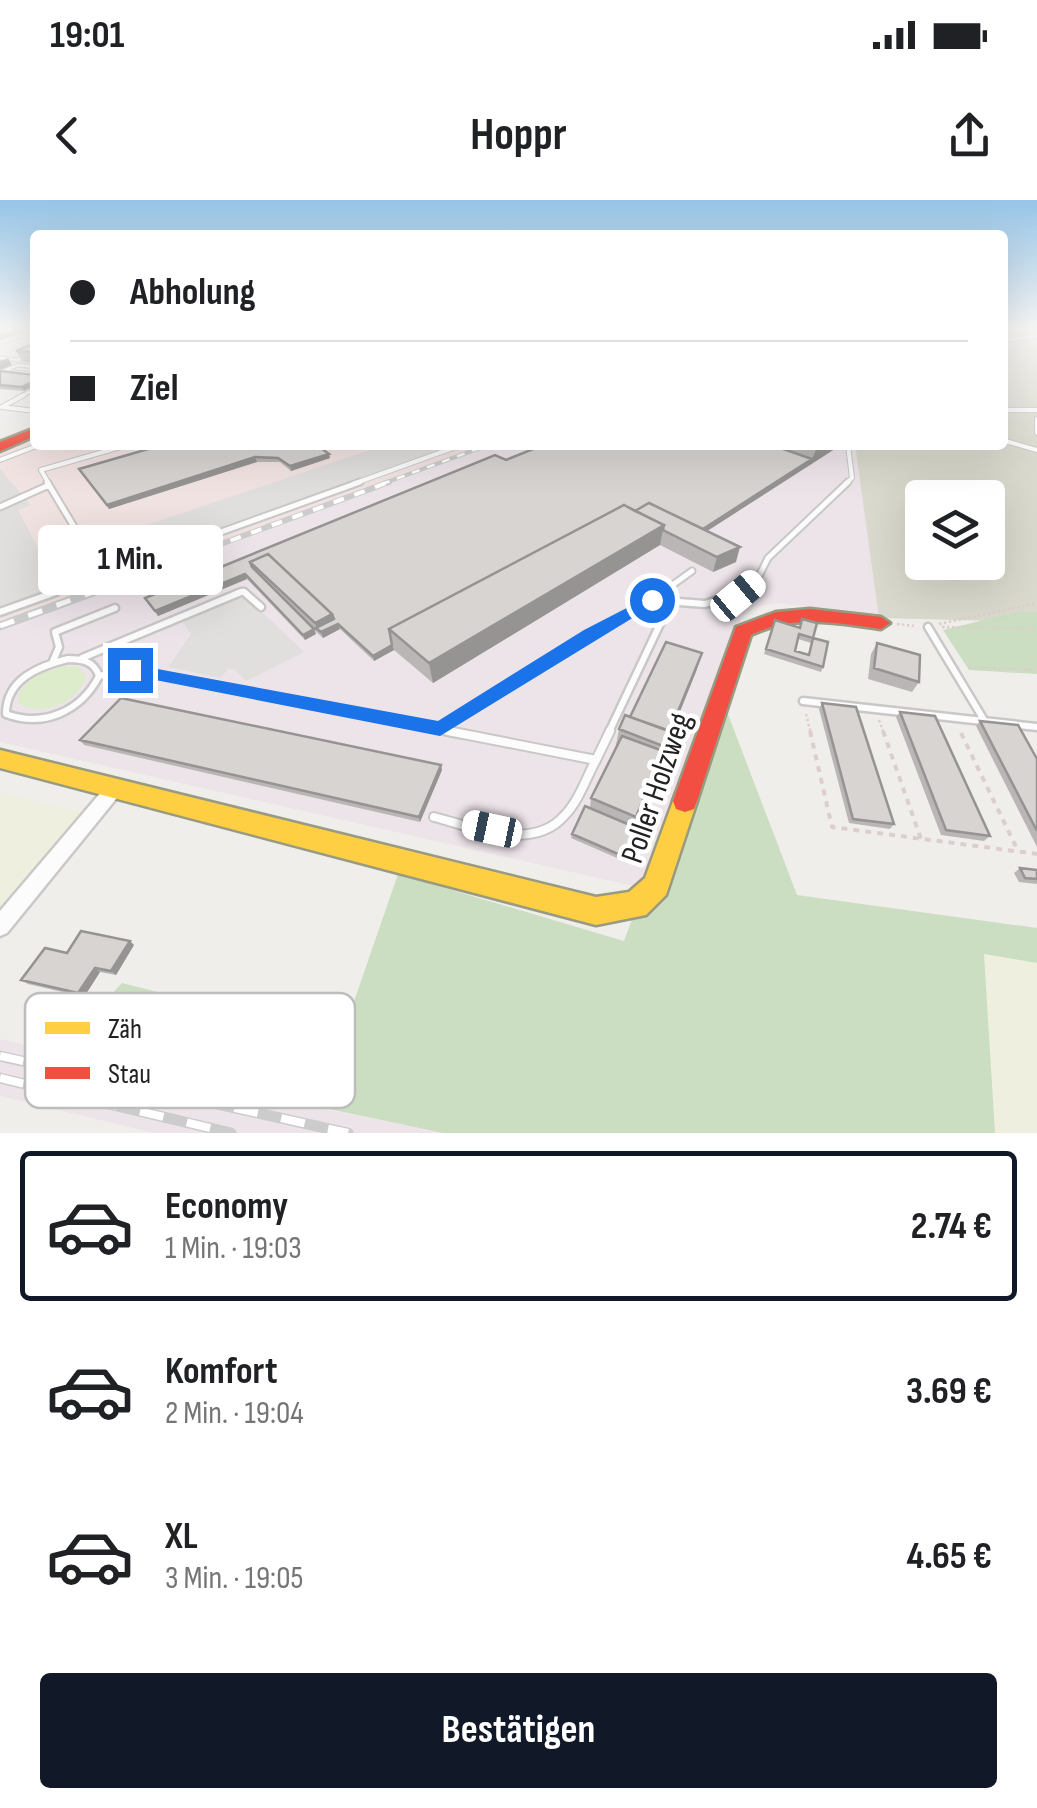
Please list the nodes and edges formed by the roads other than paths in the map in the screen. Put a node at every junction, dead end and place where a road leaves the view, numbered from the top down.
1 (30, 391) edge
2 (0, 397) edge
3 (30, 397) edge
4 (16, 398) junction
5 (1, 407) edge
6 (30, 410) edge
7 (1008, 410) edge
8 (1037, 410) edge
9 (1037, 419) edge
10 (1037, 433) edge
11 (30, 434) edge
12 (1008, 442) edge
13 (0, 447) edge
14 (30, 449) edge
15 (109, 450) edge
16 (447, 450) edge
17 (849, 450) edge
18 (1037, 450) edge
19 (0, 460) edge
20 (49, 486) junction
21 (0, 507) edge
22 (79, 535) dead end
23 (692, 571) dead end
24 (652, 600) junction
25 (670, 603) junction
26 (115, 608) dead end
27 (261, 608) dead end
28 (0, 612) edge
29 (881, 623) road end
30 (928, 627) road end
31 (81, 659) junction
32 (53, 662) junction
33 (100, 676) junction
34 (803, 701) road end
35 (2, 707) edge
36 (985, 721) junction
37 (1037, 727) edge
38 (440, 729) junction
39 (0, 759) edge
40 (596, 760) junction
41 (114, 789) junction
42 (434, 816) dead end
43 (0, 926) edge

1 - 4 lane
2 - 4 lane
3 - 4 lane
4 - 5 lane
5 - 6 lane
7 - 8 lane
9 - 10 lane
11 - 13 street
12 - 18 lane
14 - 19 lane
15 - 20 lane
16 - 28 lane
17 - 25 lane
20 - 21 lane
20 - 22 lane
23 - 24 lane
24 - 25 lane
24 - 38 lane
25 - 40 lane
26 - 32 lane
27 - 31 lane
29 - 41 street, Poller Holzweg
30 - 36 lane
31 - 32 lane
31 - 33 lane
32 - 35 lane
33 - 35 lane
33 - 38 lane
34 - 36 lane
36 - 37 lane
38 - 40 lane
39 - 41 street, Poller Holzweg
40 - 42 lane
41 - 43 street

